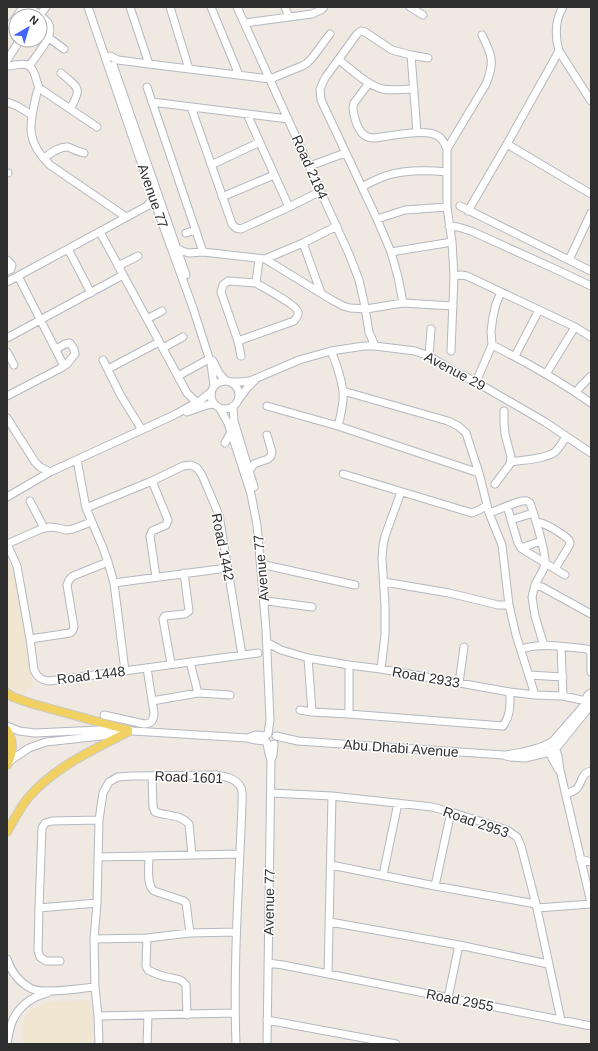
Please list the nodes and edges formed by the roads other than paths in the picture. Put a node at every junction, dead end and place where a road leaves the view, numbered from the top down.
1 (88, 7) edge
2 (93, 7) edge
3 (130, 7) edge
4 (170, 7) edge
5 (211, 7) edge
6 (238, 7) edge
7 (285, 7) edge
8 (324, 7) edge
9 (410, 7) edge
10 (563, 7) edge
11 (423, 15) dead end
12 (289, 17) junction
13 (48, 23) edge
14 (245, 23) junction
15 (330, 34) dead end
16 (482, 34) dead end
17 (49, 38) junction
18 (15, 48) edge
19 (64, 49) dead end
20 (559, 51) junction
21 (412, 55) junction
22 (428, 58) dead end
23 (7, 60) edge
24 (339, 60) junction
25 (115, 63) junction
26 (149, 64) junction
27 (30, 65) junction
28 (7, 66) edge
29 (189, 69) junction
30 (61, 73) dead end
31 (239, 75) junction
32 (270, 79) junction
33 (369, 83) junction
34 (147, 87) dead end
35 (39, 88) junction
36 (414, 89) junction
37 (591, 101) edge
38 (7, 102) edge
39 (152, 102) junction
40 (191, 107) junction
41 (70, 109) junction
42 (247, 114) junction
43 (32, 115) junction
44 (288, 119) junction
45 (97, 127) dead end
46 (417, 132) junction
47 (260, 142) junction
48 (507, 144) junction
49 (446, 149) junction
50 (345, 153) junction
51 (84, 154) dead end
52 (44, 158) junction
53 (211, 165) junction
54 (310, 166) junction
55 (447, 172) junction
56 (274, 175) junction
57 (362, 186) junction
58 (321, 191) junction
59 (591, 194) edge
60 (222, 197) junction
61 (153, 198) junction
62 (147, 206) junction
63 (460, 206) dead end
64 (447, 207) junction
65 (289, 208) junction
66 (157, 209) junction
67 (468, 211) junction
68 (591, 213) edge
69 (126, 217) junction
70 (377, 219) junction
71 (337, 226) junction
72 (449, 226) junction
73 (196, 230) junction
74 (100, 232) junction
75 (186, 233) dead end
76 (452, 242) junction
77 (303, 243) junction
78 (176, 248) junction
79 (68, 249) junction
80 (203, 252) junction
81 (391, 252) junction
82 (189, 253) junction
83 (138, 256) dead end
84 (262, 259) junction
85 (7, 260) edge
86 (569, 260) junction
87 (183, 265) junction
88 (118, 266) junction
89 (7, 271) edge
90 (591, 271) edge
91 (123, 275) junction
92 (18, 276) junction
93 (454, 276) junction
94 (7, 282) edge
95 (256, 283) junction
96 (591, 286) edge
97 (501, 292) junction
98 (90, 293) junction
99 (321, 293) junction
100 (403, 303) junction
101 (453, 306) junction
102 (366, 309) junction
103 (539, 310) junction
104 (162, 311) dead end
105 (147, 319) junction
106 (41, 320) junction
107 (575, 327) junction
108 (431, 329) dead end
109 (369, 332) junction
110 (183, 337) dead end
111 (591, 337) edge
112 (7, 338) edge
113 (238, 342) junction
114 (161, 345) junction
115 (492, 345) junction
116 (364, 346) junction
117 (375, 346) junction
118 (56, 349) junction
119 (331, 351) junction
120 (451, 351) dead end
121 (7, 352) edge
122 (241, 356) dead end
123 (429, 356) junction
124 (515, 356) junction
125 (209, 359) junction
126 (103, 360) dead end
127 (14, 365) dead end
128 (64, 366) junction
129 (108, 369) junction
130 (546, 374) junction
131 (178, 376) junction
132 (591, 376) edge
133 (258, 378) junction
134 (228, 381) junction
135 (476, 382) junction
136 (212, 389) junction
137 (343, 391) junction
138 (576, 392) junction
139 (187, 393) junction
140 (7, 396) edge
141 (197, 402) junction
142 (236, 403) junction
143 (591, 403) edge
144 (217, 406) junction
145 (267, 406) dead end
146 (188, 407) junction
147 (504, 411) dead end
148 (172, 416) junction
149 (8, 422) edge
150 (338, 426) junction
151 (142, 430) junction
152 (231, 432) junction
153 (268, 435) dead end
154 (566, 436) junction
155 (226, 443) dead end
156 (591, 453) edge
157 (77, 460) junction
158 (246, 460) junction
159 (35, 462) junction
160 (511, 462) junction
161 (254, 464) junction
162 (249, 471) junction
163 (50, 472) junction
164 (478, 473) junction
165 (343, 474) dead end
166 (36, 480) junction
167 (152, 481) junction
168 (495, 484) dead end
169 (401, 492) junction
170 (7, 497) edge
171 (30, 501) dead end
172 (507, 506) junction
173 (86, 508) junction
174 (488, 509) junction
175 (533, 513) junction
176 (512, 520) junction
177 (91, 522) junction
178 (536, 522) junction
179 (44, 528) junction
180 (541, 541) junction
181 (7, 544) edge
182 (521, 548) junction
183 (108, 562) junction
184 (545, 564) junction
185 (265, 565) junction
186 (227, 568) junction
187 (555, 569) junction
188 (184, 573) junction
189 (565, 574) dead end
190 (156, 577) junction
191 (384, 582) junction
192 (114, 583) junction
193 (355, 585) dead end
194 (535, 585) junction
195 (268, 601) junction
196 (509, 605) junction
197 (312, 607) dead end
198 (591, 614) edge
199 (30, 639) junction
200 (268, 646) junction
201 (544, 646) junction
202 (464, 647) dead end
203 (561, 647) junction
204 (521, 649) junction
205 (281, 650) junction
206 (258, 653) junction
207 (242, 655) junction
208 (591, 655) edge
209 (269, 656) junction
210 (308, 658) junction
211 (190, 662) junction
212 (171, 664) junction
213 (349, 665) junction
214 (147, 668) junction
215 (381, 669) junction
216 (125, 671) junction
217 (591, 672) edge
218 (529, 675) junction
219 (563, 677) junction
220 (459, 683) junction
221 (510, 692) junction
222 (7, 693) edge
223 (198, 693) junction
224 (230, 695) dead end
225 (535, 695) junction
226 (563, 696) junction
227 (572, 698) junction
228 (589, 700) edge
229 (152, 701) junction
230 (300, 710) dead end
231 (312, 712) junction
232 (349, 714) junction
233 (580, 714) junction
234 (104, 715) dead end
235 (7, 726) edge
236 (7, 730) edge
237 (130, 731) junction
238 (271, 739) junction
239 (551, 746) junction
240 (8, 764) edge
241 (591, 771) edge
242 (152, 776) junction
243 (271, 792) junction
244 (565, 793) junction
245 (332, 796) junction
246 (398, 803) junction
247 (451, 812) junction
248 (99, 820) junction
249 (7, 832) edge
250 (240, 854) junction
251 (192, 855) junction
252 (149, 856) junction
253 (99, 857) junction
254 (580, 859) junction
255 (591, 862) edge
256 (331, 865) junction
257 (383, 875) junction
258 (435, 886) junction
259 (590, 894) edge
260 (97, 903) junction
261 (591, 904) edge
262 (536, 906) junction
263 (39, 908) junction
264 (330, 922) junction
265 (236, 932) junction
266 (190, 933) junction
267 (94, 938) junction
268 (147, 938) junction
269 (459, 945) junction
270 (7, 959) edge
271 (60, 961) dead end
272 (268, 963) junction
273 (548, 964) junction
274 (328, 974) junction
275 (95, 987) junction
276 (57, 990) junction
277 (448, 998) junction
278 (235, 1013) junction
279 (187, 1015) junction
280 (98, 1016) junction
281 (148, 1016) junction
282 (267, 1020) junction
283 (561, 1020) junction
284 (591, 1026) edge
285 (361, 1041) edge
286 (7, 1044) edge
287 (100, 1044) edge
288 (147, 1044) edge
289 (236, 1044) edge
290 (267, 1044) edge
291 (396, 1044) edge

1 - 61 street, Avenue 77
2 - 25 street, Avenue 77
3 - 26 street
4 - 29 street
5 - 31 street
6 - 14 street, Road 2184
7 - 12 street
8 - 12 street
9 - 11 street
10 - 20 street
12 - 14 street
13 - 17 street
14 - 32 street, Road 2184
15 - 32 street
16 - 49 street
17 - 19 street
17 - 27 street
18 - 23 street
20 - 37 street
20 - 48 street
21 - 22 street
21 - 24 street
21 - 36 street
24 - 33 street
24 - 50 street
25 - 26 street
25 - 78 street, Avenue 77
26 - 29 street
27 - 28 street
27 - 35 street
29 - 31 street
30 - 41 street
31 - 32 street
32 - 44 street, Road 2184
33 - 36 street
33 - 46 street
34 - 39 street
35 - 41 street
35 - 43 street
36 - 46 street
38 - 43 street
39 - 40 street
39 - 73 street
40 - 42 street
40 - 53 street
41 - 45 street
42 - 44 street
42 - 47 street
43 - 52 street
44 - 54 street, Road 2184
46 - 49 street
47 - 53 street
47 - 56 street
48 - 59 street
48 - 67 street
49 - 55 street
50 - 54 street
50 - 57 street
51 - 52 street
52 - 69 street
53 - 60 street
54 - 58 street, Road 2184
55 - 57 street
55 - 64 street
56 - 60 street
56 - 65 street
57 - 70 street
58 - 65 street
58 - 71 street, Road 2184
60 - 65 street
61 - 62 street
61 - 66 street, Avenue 77
62 - 66 street
62 - 69 street
63 - 67 street
64 - 70 street
64 - 72 street
66 - 125 street, Avenue 77
67 - 86 street
68 - 86 street
69 - 74 street
70 - 81 street
71 - 77 street
71 - 102 street, Road 2184
72 - 76 street
72 - 96 street
73 - 75 street
73 - 80 street
74 - 79 street
74 - 88 street
76 - 81 street
76 - 93 street
77 - 84 street
77 - 99 street
78 - 82 street
78 - 87 street, Avenue 77
79 - 92 street
79 - 98 street
80 - 82 street
80 - 84 street
81 - 100 street
82 - 87 street
83 - 88 street
84 - 95 street
84 - 99 street
85 - 89 street
86 - 90 street
87 - 134 street, Avenue 77
88 - 91 street
91 - 98 street
91 - 105 street
92 - 94 street
92 - 106 street
93 - 97 street
93 - 101 street
95 - 113 street
95 - 113 street
97 - 103 street
97 - 115 street
98 - 106 street
99 - 102 street
100 - 101 street
100 - 102 street
101 - 120 street
102 - 109 street, Road 2184
103 - 107 street
103 - 124 street
104 - 105 street
105 - 114 street
106 - 112 street
106 - 118 street
107 - 111 street
107 - 130 street
108 - 123 street
109 - 116 street, Road 2184
109 - 117 street, Road 2184
110 - 114 street
113 - 122 street
114 - 129 street
114 - 131 street
115 - 124 street
115 - 135 street
116 - 117 street, Avenue 29
116 - 119 street, Avenue 29
117 - 123 street, Avenue 29
118 - 128 street
118 - 128 street
119 - 133 street, Avenue 29
119 - 137 street
121 - 127 street
123 - 135 street, Avenue 29
124 - 130 street
125 - 131 street
125 - 136 street, Avenue 77
126 - 129 street
128 - 140 street
129 - 151 street
130 - 138 street
131 - 139 street
132 - 138 street
133 - 134 street, Avenue 29
133 - 142 street, Avenue 29
134 - 136 street
134 - 142 street
135 - 154 street, Avenue 29
136 - 141 street
136 - 144 street
137 - 150 street
137 - 164 street
138 - 143 street
139 - 141 street
139 - 146 street
141 - 146 street
142 - 144 street
142 - 158 street, Avenue 77
144 - 148 street
144 - 152 street, Avenue 77
145 - 150 street
146 - 148 street
147 - 160 street
148 - 151 street
149 - 159 street
150 - 164 street
151 - 157 street
152 - 155 street
152 - 200 street, Avenue 77
153 - 161 street
154 - 156 street, Avenue 29
154 - 160 street
157 - 163 street
157 - 173 street
158 - 161 street
158 - 162 street, Avenue 77
159 - 163 street
159 - 166 street
160 - 168 street
161 - 162 street
162 - 185 street, Avenue 77
163 - 166 street
164 - 174 street
165 - 169 street
166 - 170 street
167 - 173 street, Road 1442
167 - 186 street, Road 1442
167 - 190 street
169 - 174 street
169 - 191 street
171 - 179 street
172 - 174 street
172 - 175 street
172 - 176 street
173 - 177 street
174 - 196 street
175 - 176 street
175 - 178 street
176 - 182 street
177 - 179 street
177 - 183 street
178 - 180 street
178 - 187 street
179 - 181 street
180 - 182 street
180 - 184 street
181 - 199 street, Road 1448
182 - 184 street
183 - 192 street
183 - 199 street
184 - 187 street
184 - 194 street
185 - 193 street
185 - 195 street, Avenue 77
186 - 188 street
186 - 207 street, Road 1442
187 - 189 street
188 - 190 street
188 - 212 street
190 - 192 street
191 - 196 street
191 - 215 street
192 - 216 street
194 - 198 street
194 - 201 street
195 - 197 street
195 - 200 street, Avenue 77
196 - 204 street
199 - 216 street, Road 1448
200 - 205 street, Road 2933
200 - 206 street, Road 1448
200 - 209 street, Avenue 77
201 - 203 street
201 - 204 street
202 - 220 street
203 - 208 street
203 - 219 street
204 - 218 street
205 - 209 street
205 - 210 street, Road 2933
206 - 207 street, Road 1448
206 - 209 street
207 - 211 street, Road 1448
208 - 217 street
209 - 238 street, Avenue 77
210 - 213 street, Road 2933
210 - 231 street
211 - 212 street, Road 1448
211 - 223 street
212 - 214 street, Road 1448
213 - 215 street, Road 2933
213 - 232 street
214 - 216 street, Road 1448
214 - 229 street
215 - 220 street, Road 2933
218 - 219 street
218 - 225 street
219 - 226 street
220 - 221 street, Road 2933
221 - 225 street, Road 2933
221 - 232 street
222 - 237 main road
223 - 224 street
223 - 229 street
225 - 226 street, Road 2933
226 - 227 street, Road 2933
227 - 228 street, Road 2933
227 - 233 street
228 - 233 street
229 - 234 street
230 - 231 street
231 - 232 street
233 - 239 street
235 - 237 street, Abu Dhabi Avenue
236 - 240 main road
237 - 238 street, Abu Dhabi Avenue
237 - 240 street, Abu Dhabi Avenue
237 - 249 main road
238 - 239 street, Abu Dhabi Avenue
238 - 243 street, Avenue 77
239 - 244 street
241 - 244 street
242 - 248 street, Road 1601
242 - 250 street, Road 1601
242 - 251 street
243 - 245 street, Road 2953
243 - 272 street, Avenue 77
244 - 254 street
245 - 246 street, Road 2953
245 - 256 street
246 - 247 street, Road 2953
246 - 257 street
247 - 258 street
247 - 262 street, Road 2953
248 - 253 street, Road 1601
248 - 263 street
250 - 251 street
250 - 265 street, Road 1601
251 - 252 street
252 - 253 street
252 - 266 street
253 - 260 street, Road 1601
254 - 255 street
254 - 259 street
256 - 257 street
256 - 264 street
257 - 258 street
258 - 262 street
259 - 261 street
260 - 263 street
260 - 267 street, Road 1601
261 - 262 street
262 - 273 street, Road 2953
263 - 271 street
264 - 269 street
264 - 274 street
265 - 266 street
265 - 278 street, Road 1601
266 - 268 street
267 - 268 street
267 - 275 street, Road 1601
268 - 279 street
269 - 273 street
269 - 277 street
270 - 276 street
272 - 274 street, Road 2955
272 - 282 street, Avenue 77
273 - 283 street, Road 2953
274 - 277 street, Road 2955
275 - 276 street
275 - 280 street, Road 1601
276 - 286 street
277 - 283 street, Road 2955
278 - 279 street
278 - 289 street, Road 1601
279 - 281 street
280 - 281 street
280 - 287 street, Road 1601
281 - 288 street
282 - 285 street
282 - 290 street, Avenue 77
283 - 284 street, Road 2955
285 - 291 street

